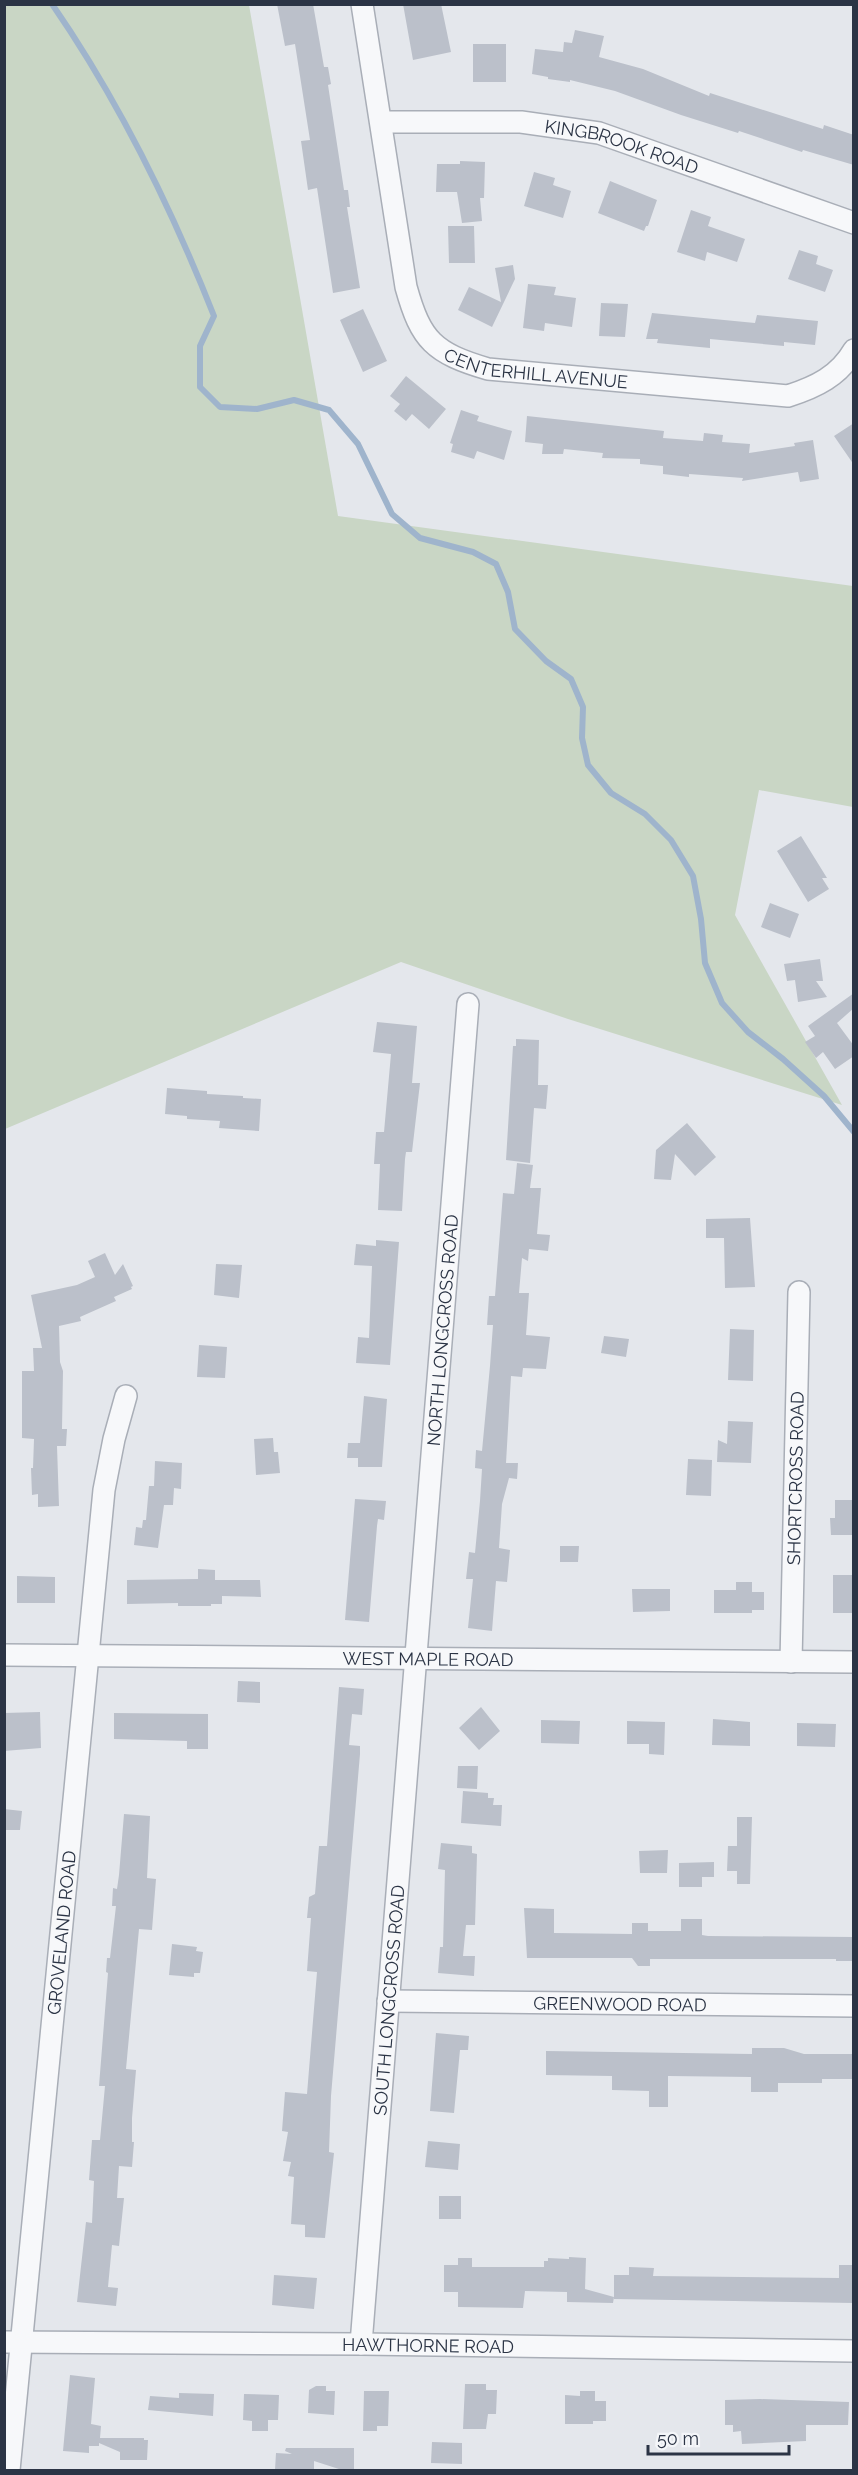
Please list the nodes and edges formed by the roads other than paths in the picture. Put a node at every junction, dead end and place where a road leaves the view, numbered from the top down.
1 (362, 4) edge
2 (381, 122) junction
3 (854, 223) edge
4 (854, 350) edge
5 (468, 1004) dead end
6 (799, 1292) dead end
7 (126, 1396) dead end
8 (4, 1655) edge
9 (89, 1656) junction
10 (416, 1657) junction
11 (791, 1662) junction
12 (854, 1662) edge
13 (388, 2001) junction
14 (854, 2006) edge
15 (14, 2342) edge
16 (361, 2344) junction
17 (854, 2351) edge
18 (9, 2470) edge

1 - 2 street, CENTERHILL AVENUE
2 - 3 street, KINGBROOK ROAD
2 - 4 street, CENTERHILL AVENUE
5 - 10 street, NORTH LONGCROSS ROAD
6 - 11 street, SHORTCROSS ROAD
7 - 9 street, GROVELAND ROAD
8 - 9 street, WEST MAPLE ROAD
9 - 10 street, WEST MAPLE ROAD
9 - 15 street, GROVELAND ROAD
10 - 11 street, WEST MAPLE ROAD
10 - 13 street, SOUTH LONGCROSS ROAD
11 - 12 street, WEST MAPLE ROAD
13 - 14 street, GREENWOOD ROAD
13 - 16 street, SOUTH LONGCROSS ROAD
15 - 16 street, HAWTHORNE ROAD
15 - 18 street, GROVELAND ROAD
16 - 17 street, HAWTHORNE ROAD

